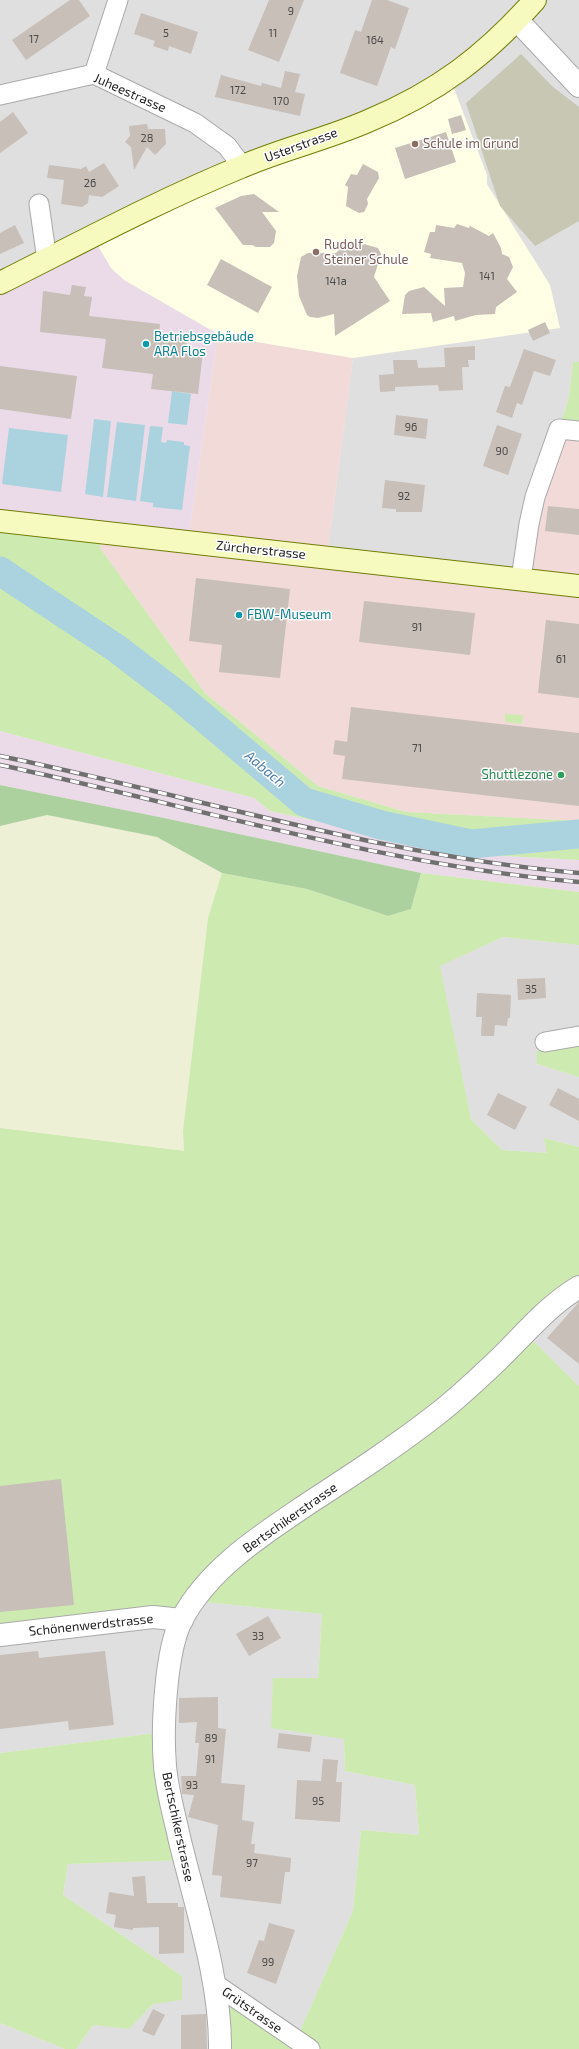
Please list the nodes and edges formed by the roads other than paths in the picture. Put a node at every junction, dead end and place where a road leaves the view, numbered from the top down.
1 (118, 0) edge
2 (536, 0) edge
3 (517, 20) junction
4 (94, 74) junction
5 (579, 86) edge
6 (0, 95) edge
7 (242, 166) junction
8 (39, 204) dead end
9 (47, 260) junction
10 (0, 283) edge
11 (579, 431) edge
12 (0, 521) edge
13 (521, 579) junction
14 (579, 586) edge
15 (579, 1036) edge
16 (545, 1042) dead end
17 (579, 1287) edge
18 (182, 1620) junction
19 (0, 1635) edge
20 (214, 1984) junction
21 (220, 2049) edge
22 (310, 2049) edge

1 - 4 street
2 - 3 main road, Usterstrasse
3 - 5 street
3 - 7 main road, Usterstrasse
4 - 6 street, Juheestrasse
4 - 7 street, Juheestrasse
7 - 9 main road, Usterstrasse
8 - 9 street
9 - 10 main road, Usterstrasse
11 - 13 street
12 - 13 main road, Zürcherstrasse
13 - 14 main road, Zürcherstrasse
15 - 16 street
17 - 18 street, Bertschikerstrasse
18 - 19 street, Schönenwerdstrasse
18 - 20 street, Bertschikerstrasse
20 - 21 street, Bertschikerstrasse
20 - 22 street, Grütstrasse

